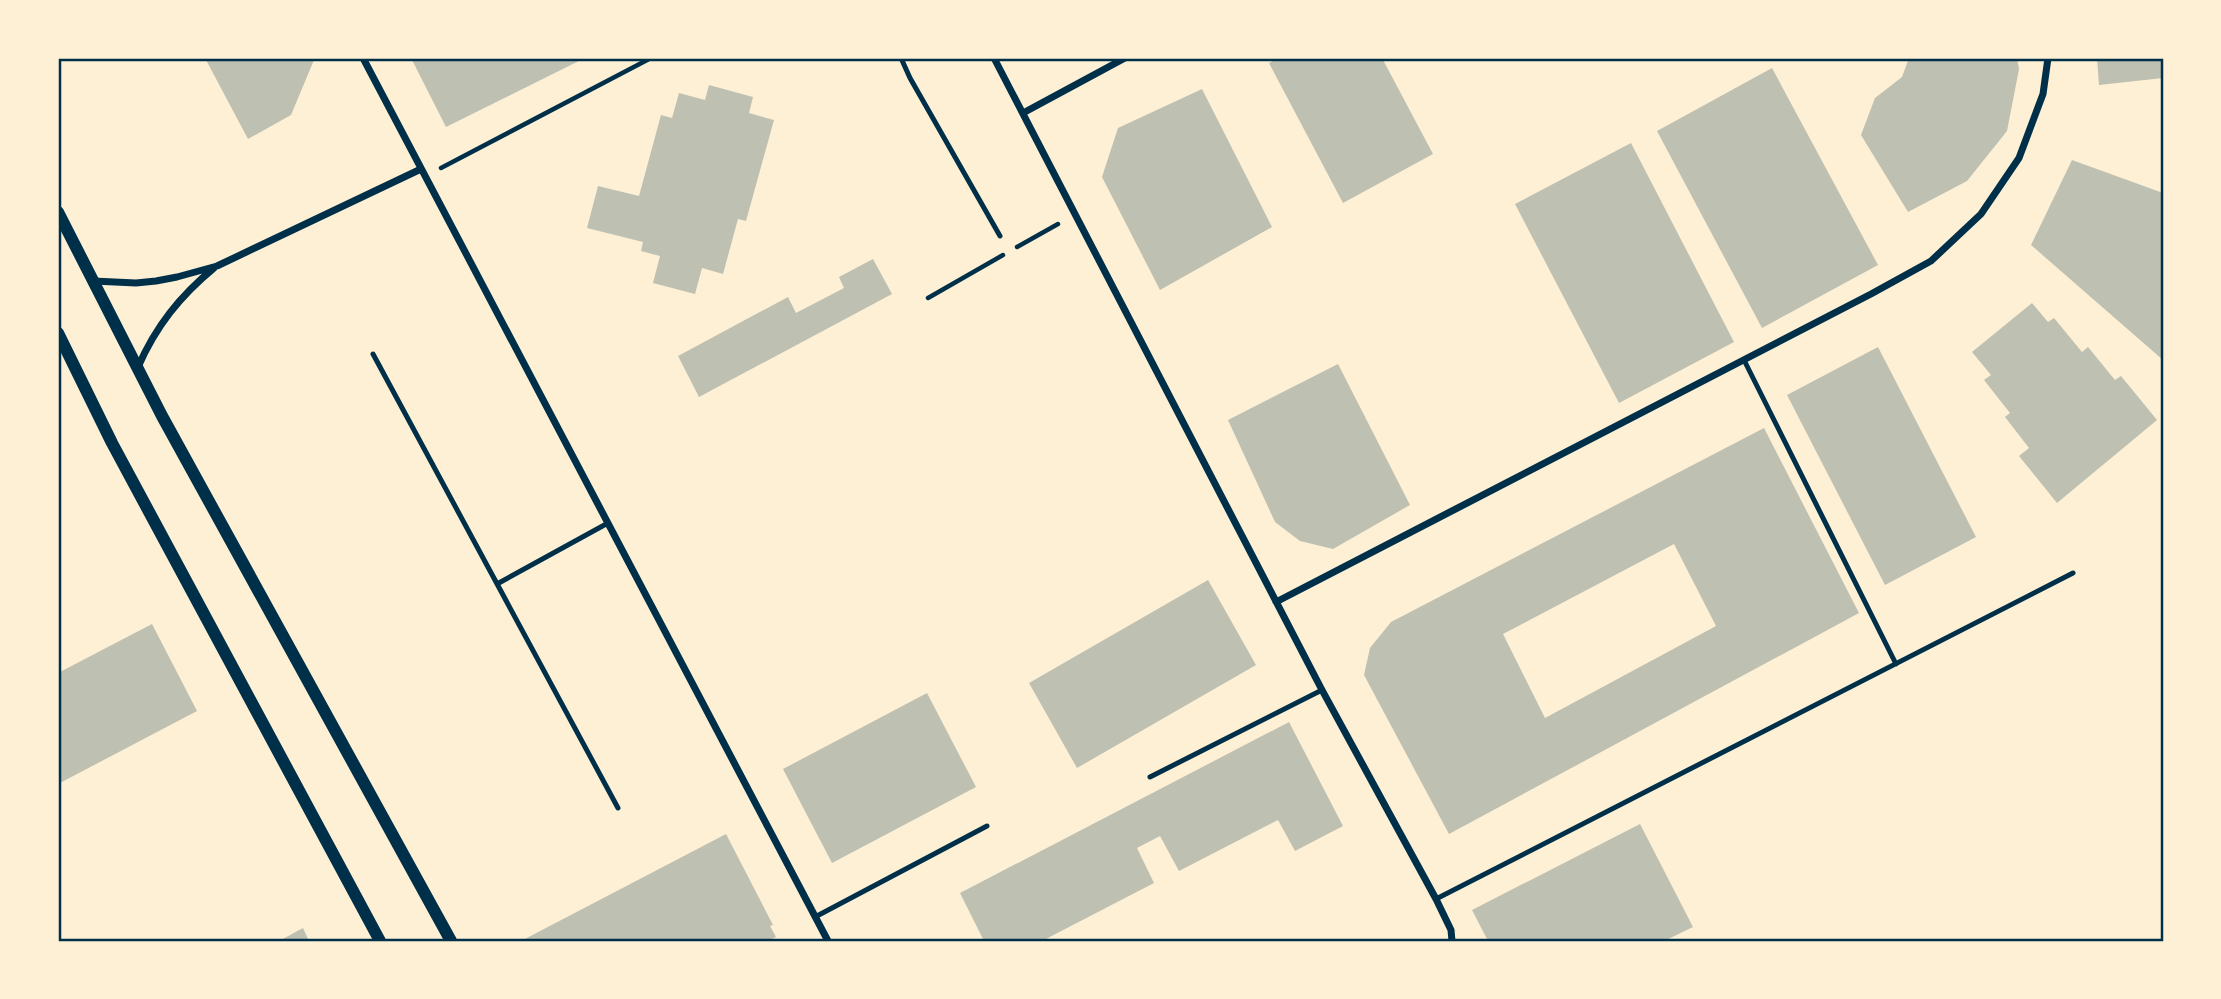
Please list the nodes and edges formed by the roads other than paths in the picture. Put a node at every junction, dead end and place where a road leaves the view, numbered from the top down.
1 (363, 58) edge
2 (901, 58) edge
3 (994, 58) edge
4 (1125, 58) edge
5 (2048, 58) edge
6 (1023, 113) junction
7 (423, 173) junction
8 (58, 212) edge
9 (1000, 236) dead end
10 (218, 266) junction
11 (93, 281) junction
12 (58, 333) edge
13 (373, 354) dead end
14 (1744, 360) junction
15 (138, 367) junction
16 (608, 523) junction
17 (2073, 573) dead end
18 (497, 584) junction
19 (1276, 602) junction
20 (1896, 664) junction
21 (1322, 690) junction
22 (1150, 777) dead end
23 (618, 808) dead end
24 (987, 826) dead end
25 (1436, 899) junction
26 (816, 917) junction
27 (380, 941) edge
28 (451, 941) edge
29 (828, 941) edge
30 (1452, 941) edge

1 - 7 street
2 - 9 lane
3 - 6 street
4 - 6 street
5 - 14 street
6 - 19 street
7 - 10 street
7 - 16 street
8 - 11 street
10 - 11 street
10 - 15 street
11 - 15 street
12 - 27 street
13 - 18 lane
14 - 19 street
14 - 20 lane
15 - 28 street
16 - 18 lane
16 - 26 street
17 - 20 lane
18 - 23 lane
19 - 21 street
20 - 25 lane
21 - 22 lane
21 - 25 street
24 - 26 lane
25 - 30 street
26 - 29 street

